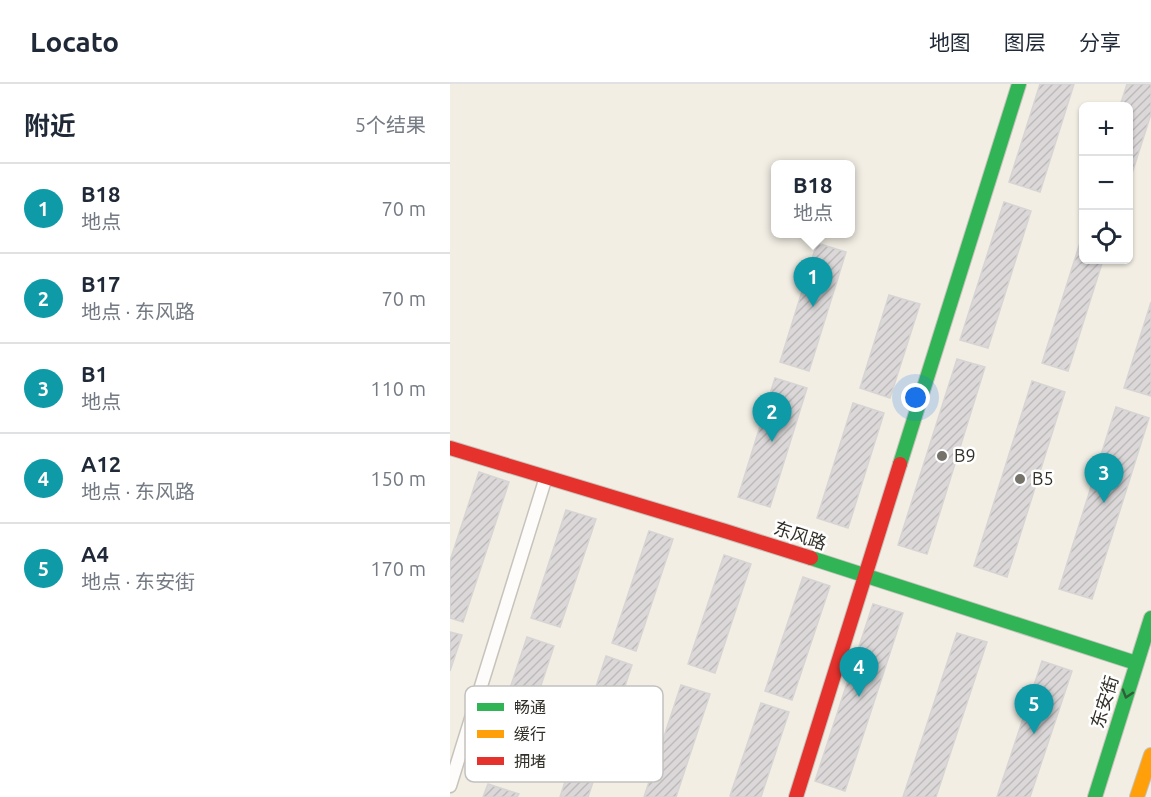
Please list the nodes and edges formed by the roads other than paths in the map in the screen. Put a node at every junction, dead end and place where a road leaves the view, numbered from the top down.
1 (1019, 84) edge
2 (450, 448) edge
3 (546, 477) junction
4 (864, 576) junction
5 (1151, 618) edge
6 (1137, 663) junction
7 (481, 686) edge
8 (465, 738) edge
9 (1151, 755) edge
10 (450, 786) edge
11 (795, 797) edge
12 (1095, 797) edge
13 (1137, 797) edge

1 - 4 street
2 - 3 street, 东风路
3 - 4 street, 东风路
3 - 7 street
4 - 6 street, 东风路
4 - 11 street
5 - 6 street, 东安街
6 -> 12 street, 东安街
8 - 10 street
9 - 13 street

